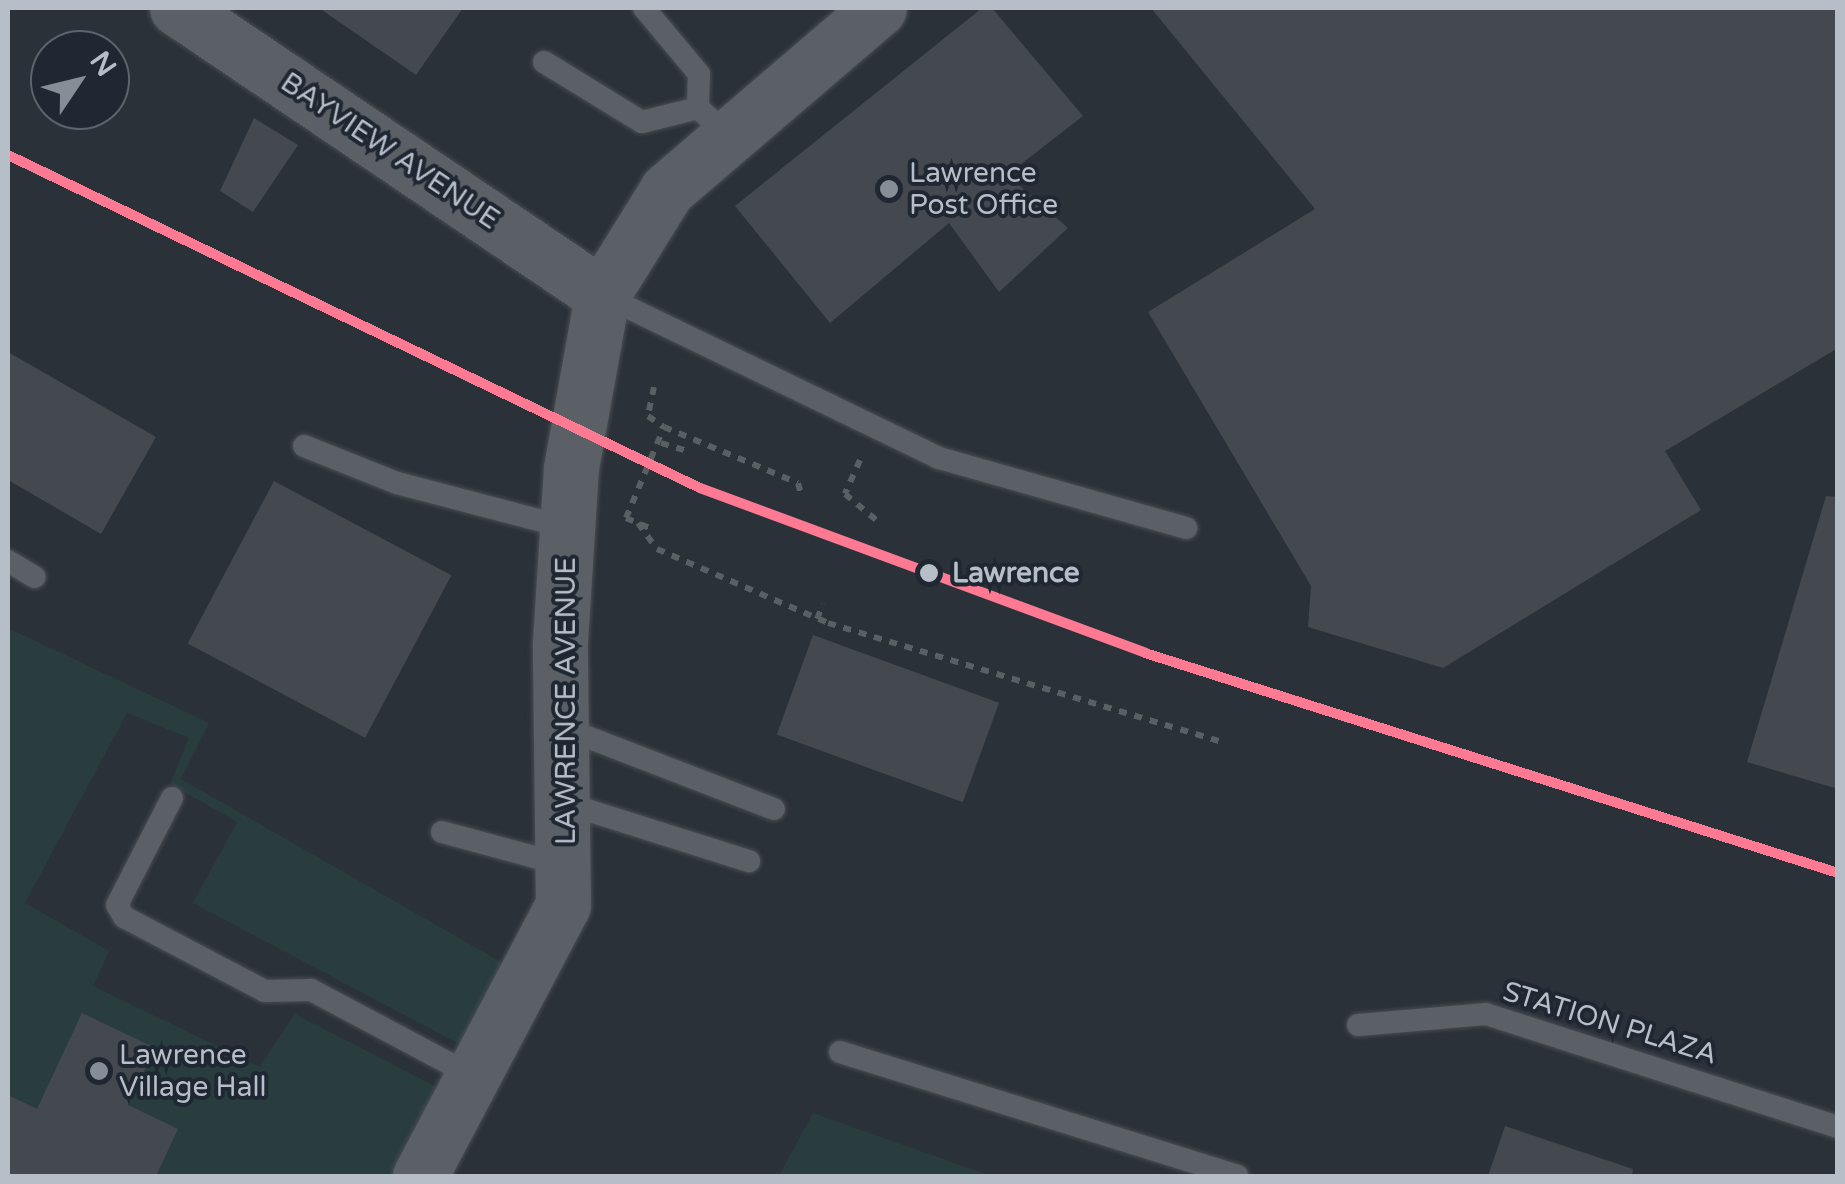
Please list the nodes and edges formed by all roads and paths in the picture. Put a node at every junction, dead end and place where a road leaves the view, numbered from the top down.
1 (177, 8) edge
2 (644, 8) edge
3 (879, 8) edge
4 (544, 62) dead end
5 (714, 123) junction
6 (602, 295) junction
7 (654, 387) dead end
8 (664, 428) junction
9 (661, 443) junction
10 (304, 446) dead end
11 (686, 452) dead end
12 (802, 494) dead end
13 (850, 501) dead end
14 (626, 518) junction
15 (638, 522) junction
16 (881, 524) dead end
17 (622, 527) dead end
18 (568, 528) junction
19 (1186, 528) dead end
20 (654, 530) dead end
21 (8, 561) edge
22 (35, 577) dead end
23 (823, 604) dead end
24 (817, 619) junction
25 (984, 664) dead end
26 (979, 672) junction
27 (564, 728) junction
28 (1223, 742) dead end
29 (172, 798) dead end
30 (568, 804) junction
31 (774, 809) dead end
32 (442, 832) dead end
33 (749, 861) dead end
34 (564, 864) junction
35 (1358, 1025) dead end
36 (840, 1052) dead end
37 (476, 1078) junction
38 (1838, 1128) edge
39 (420, 1176) edge
40 (1237, 1176) edge

1 - 6 street, BAYVIEW AVENUE
2 - 5 lane
3 - 5 street, LAWRENCE AVENUE
4 - 5 lane
5 - 6 street, LAWRENCE AVENUE
6 - 18 street, LAWRENCE AVENUE
6 - 19 lane
7 - 8 path
8 - 9 path
8 - 12 path
9 - 11 path
9 - 14 path
10 - 18 lane
13 - 16 path
14 - 15 path
14 - 17 path
15 - 20 path
15 - 24 path
18 - 27 street, LAWRENCE AVENUE
21 - 22 lane
23 - 24 path
24 - 26 path
25 - 26 path
26 - 28 path
27 - 30 street, LAWRENCE AVENUE
27 - 31 lane
29 - 37 lane
30 - 33 lane
30 - 34 street, LAWRENCE AVENUE
32 - 34 lane
34 - 37 street, LAWRENCE AVENUE
35 - 38 lane, STATION PLAZA
36 - 40 lane
37 - 39 street, LAWRENCE AVENUE

